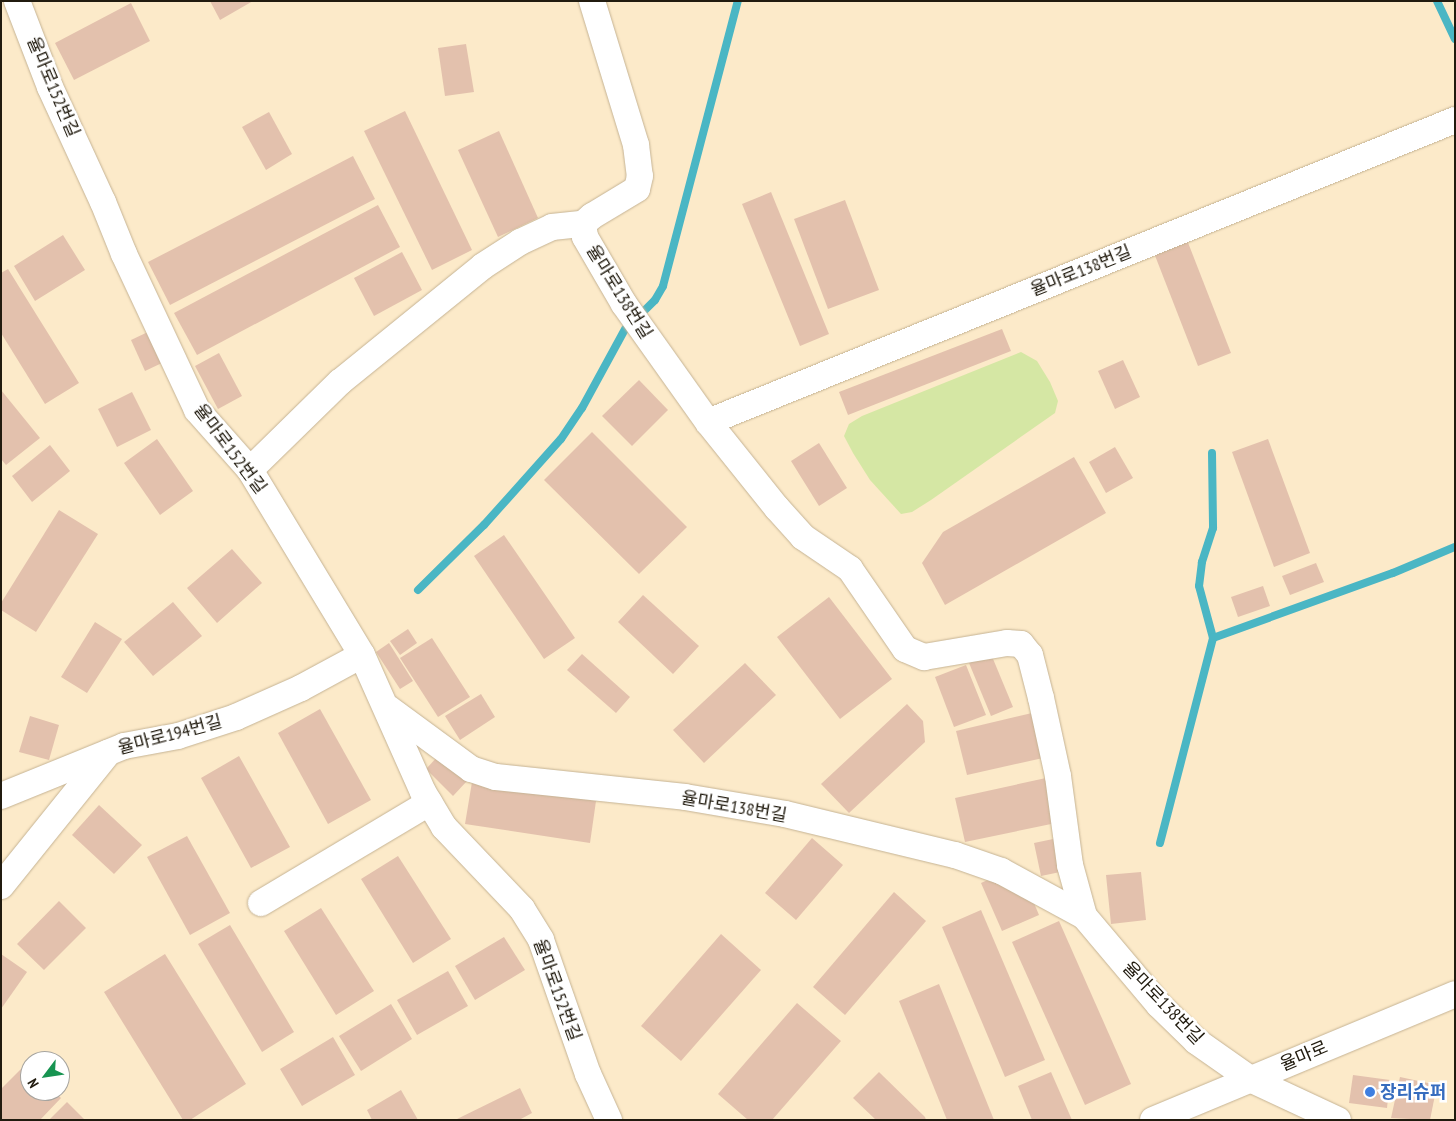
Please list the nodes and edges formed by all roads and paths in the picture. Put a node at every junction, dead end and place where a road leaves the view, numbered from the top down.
1 (17, 1) edge
2 (592, 1) edge
3 (1455, 120) edge
4 (584, 224) junction
5 (708, 422) junction
6 (250, 470) junction
7 (362, 654) junction
8 (387, 708) junction
9 (108, 752) junction
10 (1, 796) edge
11 (429, 803) junction
12 (1, 886) edge
13 (261, 903) dead end
14 (1084, 916) junction
15 (1455, 994) edge
16 (1250, 1079) junction
17 (609, 1120) edge
18 (1153, 1120) edge
19 (1338, 1120) edge

1 - 6 street, 율마로152번길
2 - 4 street, 율마로138번길
3 - 5 street, 율마로138번길
4 - 5 street, 율마로138번길
4 - 6 street
5 - 14 street, 율마로138번길
6 - 7 street, 율마로152번길
7 - 8 street, 율마로152번길
7 - 9 street, 율마로194번길
8 - 11 street, 율마로152번길
8 - 14 street, 율마로138번길
9 - 10 street, 율마로194번길
9 - 12 street
11 - 13 street
11 - 17 street, 율마로152번길
14 - 16 street, 율마로138번길
15 - 16 street, 율마로
16 - 18 street, 율마로
16 - 19 street, 율마로138번길

